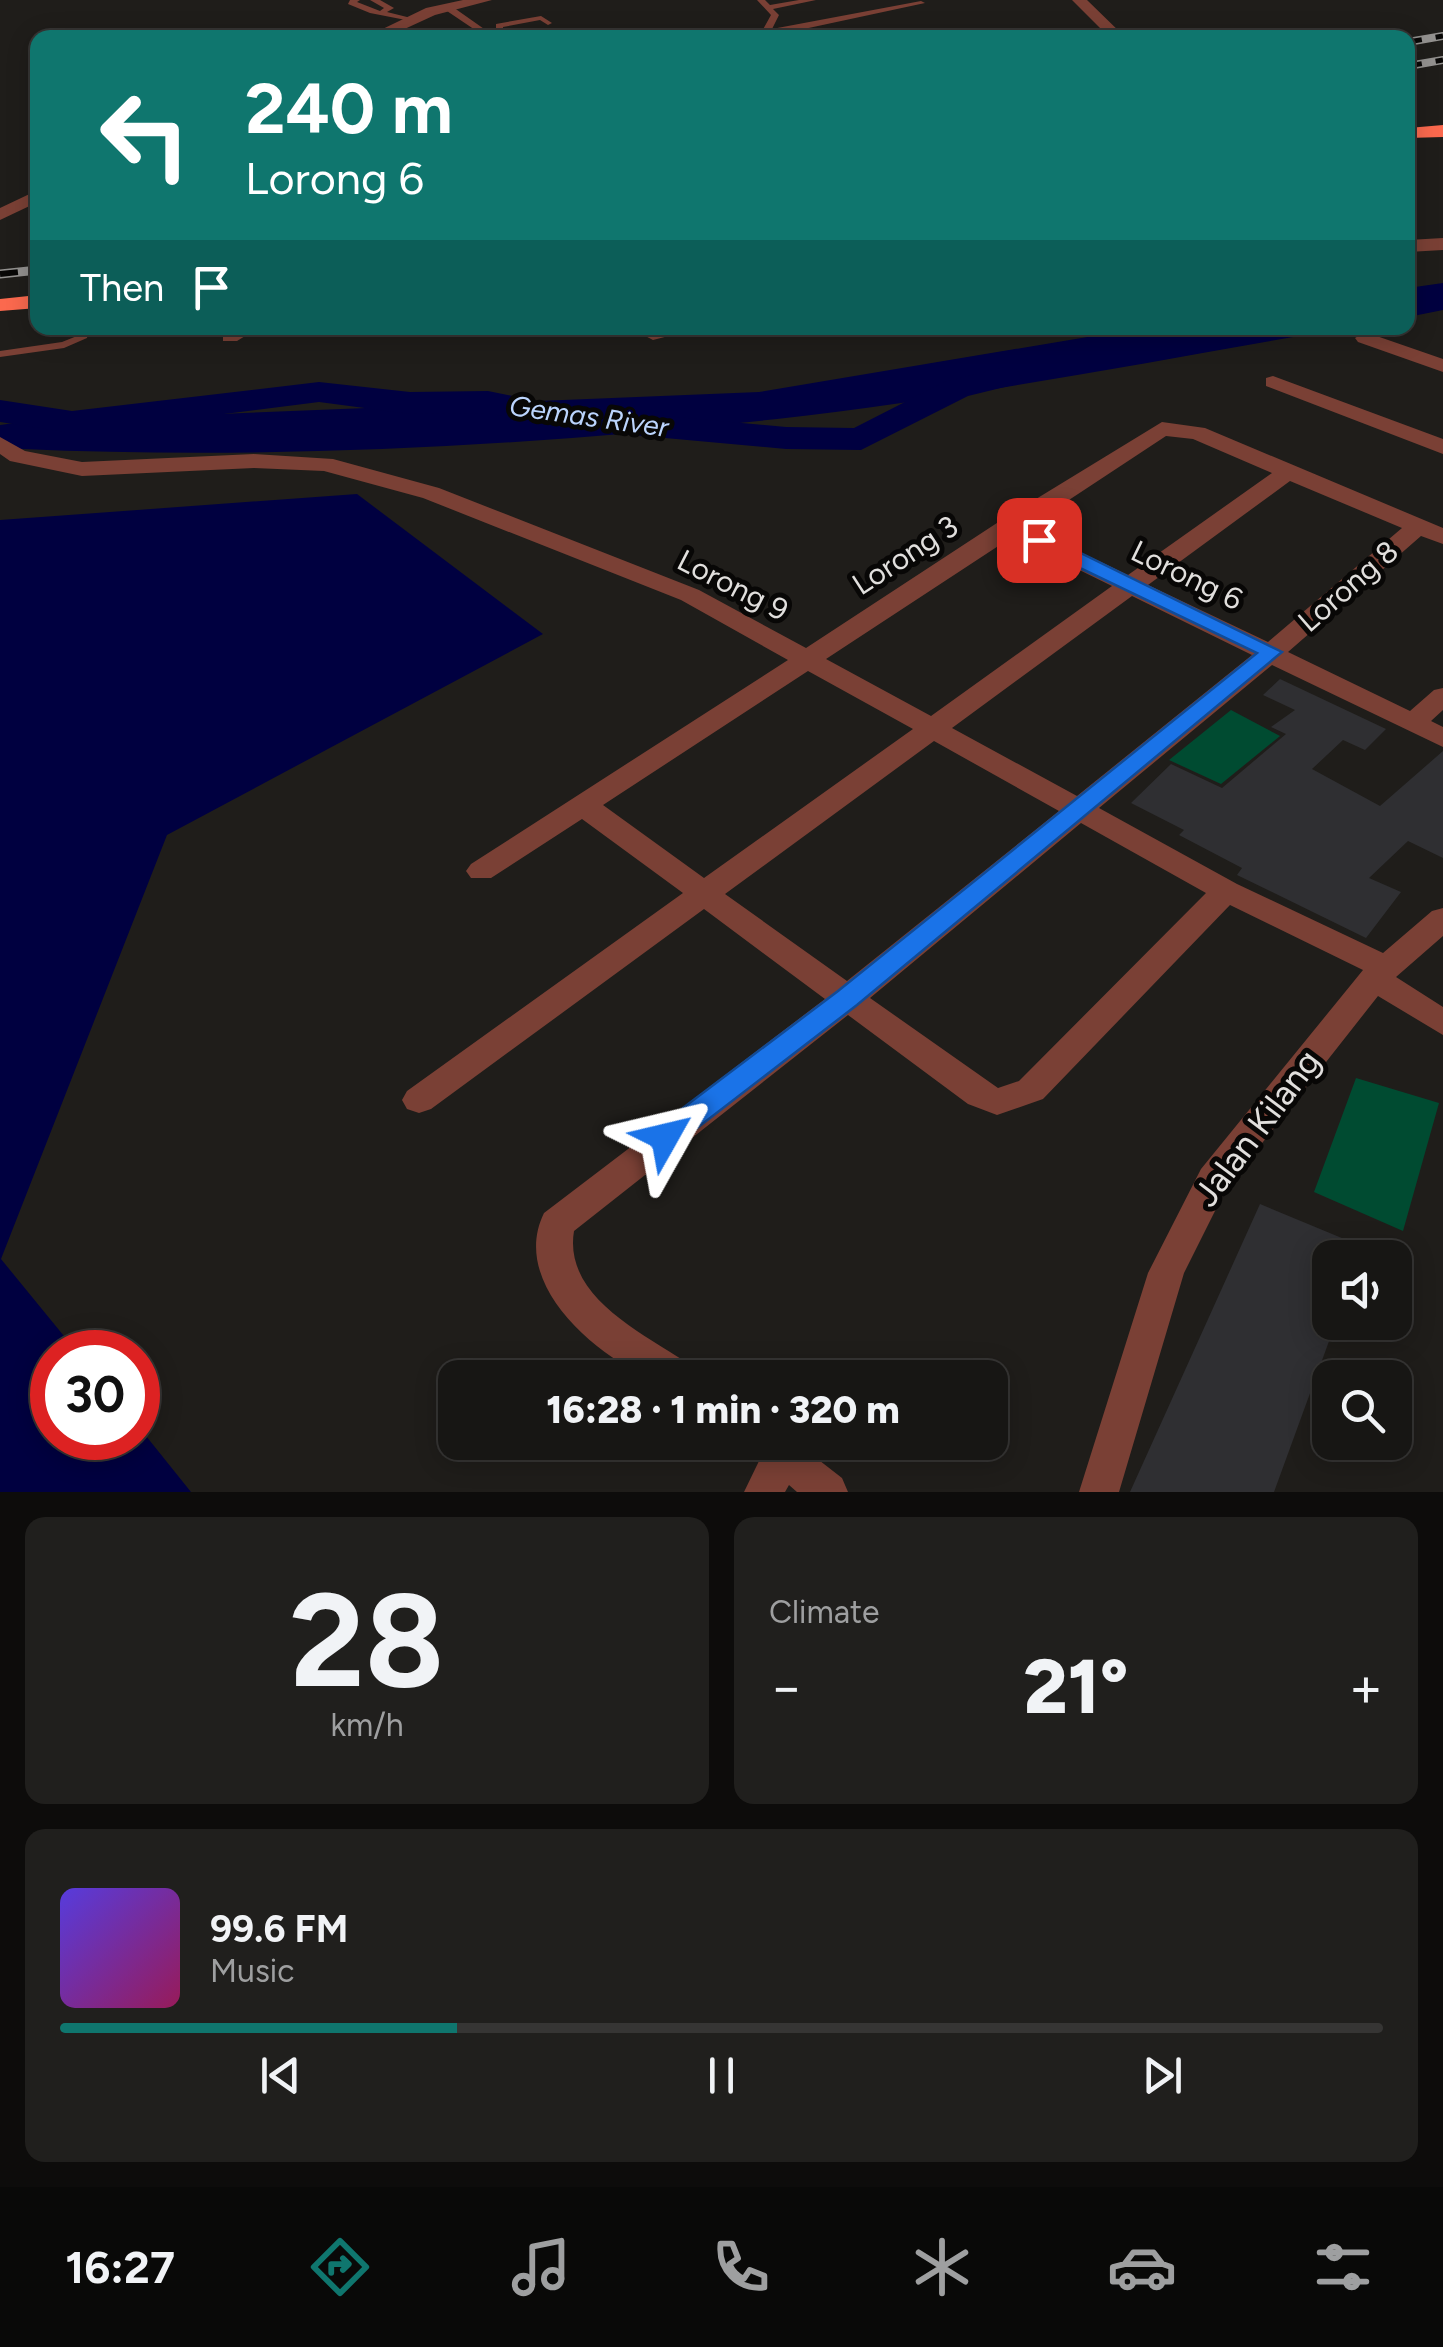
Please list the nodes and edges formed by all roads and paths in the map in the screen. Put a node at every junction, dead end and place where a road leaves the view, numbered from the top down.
1 (356, 0) edge
2 (374, 0) edge
3 (484, 0) edge
4 (761, 0) edge
5 (812, 0) edge
6 (1080, 0) edge
7 (464, 2) edge
8 (921, 2) dead end
9 (446, 7) junction
10 (772, 7) junction
11 (532, 10) dead end
12 (384, 11) junction
13 (411, 20) junction
14 (389, 30) edge
15 (481, 30) edge
16 (500, 30) edge
17 (768, 30) edge
18 (789, 30) edge
19 (1111, 30) edge
20 (1443, 131) edge
21 (1415, 133) edge
22 (30, 199) edge
23 (0, 214) edge
24 (1443, 244) edge
25 (1415, 246) edge
26 (30, 302) edge
27 (0, 306) edge
28 (83, 335) edge
29 (1364, 338) dead end
30 (0, 354) edge
31 (1443, 366) edge
32 (1273, 382) dead end
33 (1443, 447) edge
34 (4, 448) edge
35 (1286, 473) junction
36 (1008, 526) junction
37 (1430, 532) edge
38 (1132, 583) junction
39 (1272, 652) junction
40 (806, 658) junction
41 (1443, 696) edge
42 (1413, 723) junction
43 (933, 732) junction
44 (1443, 738) edge
45 (584, 806) junction
46 (1079, 810) junction
47 (481, 871) dead end
48 (1226, 891) junction
49 (705, 895) junction
50 (1443, 919) edge
51 (1379, 972) junction
52 (848, 998) junction
53 (1443, 1022) edge
54 (419, 1100) dead end
55 (655, 1360) edge
56 (771, 1460) edge
57 (788, 1460) edge
58 (764, 1492) edge
59 (828, 1492) edge
60 (1098, 1492) edge

1 - 12 lane
2 - 12 lane
3 - 7 street
4 - 10 lane
5 - 10 lane
6 - 19 street
7 - 9 street
8 - 18 lane
9 - 13 street
9 - 15 lane
10 - 17 lane
11 - 16 lane
12 - 13 lane
13 - 14 street
20 - 21 highway
22 - 23 street
24 - 25 street
26 - 27 highway
28 - 30 lane
29 - 31 street
32 - 33 street
34 - 40 street, Lorong 9
35 - 36 street, Lorong 3
35 - 37 street, Lorong 3
35 - 38 street
36 - 38 street, Lorong 6
36 - 40 street, Lorong 3
37 - 39 street, Lorong 8
38 - 39 street, Lorong 6
38 - 43 street
39 - 42 street, Lorong 6
39 - 46 street, Lorong 8
40 - 43 street, Lorong 9
40 - 45 street, Lorong 3
41 - 42 street
42 - 44 street, Lorong 6
43 - 46 street, Lorong 9
43 - 49 street
45 - 47 street, Lorong 3
45 - 49 street
46 - 48 street, Lorong 9
46 - 52 street, Lorong 8
48 - 51 street, Lorong 9
48 - 52 street
49 - 52 street
49 - 54 street
50 - 51 street, Jalan Kilang
51 - 53 street, Lorong 9
51 - 60 street, Jalan Kilang
52 - 55 street, Lorong 8
56 - 58 street
57 - 59 street

